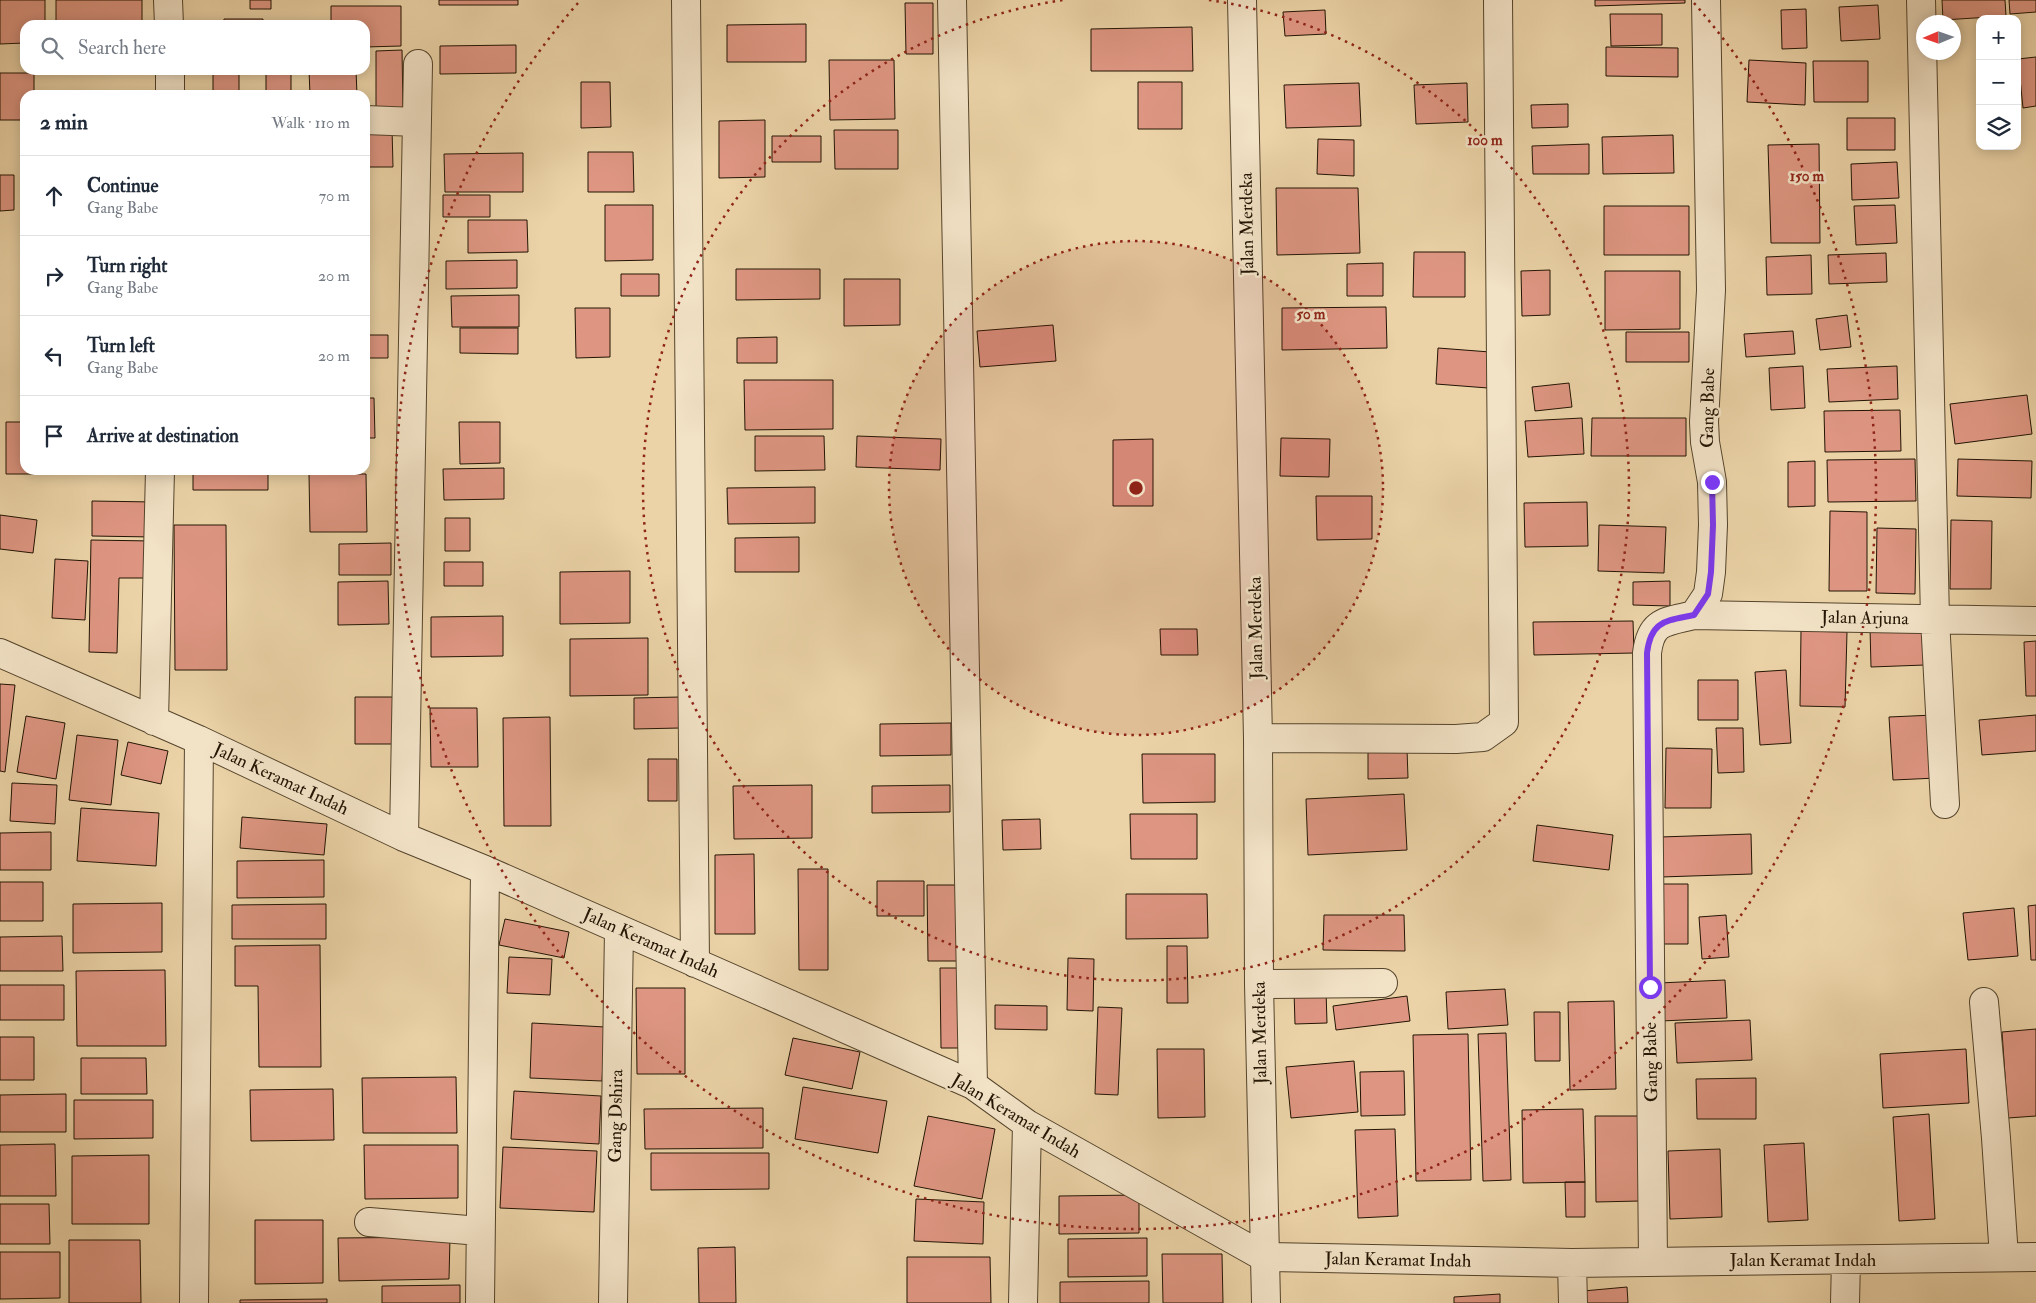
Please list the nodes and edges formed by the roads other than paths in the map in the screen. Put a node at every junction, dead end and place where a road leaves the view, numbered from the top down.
1 (168, 0) edge
2 (686, 0) edge
3 (952, 0) edge
4 (1242, 0) edge
5 (1498, 0) edge
6 (1706, 0) edge
7 (1921, 0) edge
8 (169, 20) edge
9 (418, 64) dead end
10 (170, 75) edge
11 (170, 90) edge
12 (370, 120) edge
13 (417, 122) junction
14 (160, 475) edge
15 (1694, 615) junction
16 (1935, 619) junction
17 (2036, 621) edge
18 (0, 653) edge
19 (154, 721) junction
20 (1258, 738) junction
21 (199, 740) junction
22 (1945, 804) dead end
23 (404, 837) junction
24 (485, 870) junction
25 (619, 930) junction
26 (696, 963) junction
27 (1383, 982) dead end
28 (1259, 984) junction
29 (1984, 1002) dead end
30 (973, 1085) junction
31 (1028, 1124) junction
32 (369, 1222) dead end
33 (480, 1231) junction
34 (1264, 1257) junction
35 (2004, 1257) junction
36 (2036, 1257) edge
37 (1653, 1260) junction
38 (1846, 1260) junction
39 (1572, 1263) junction
40 (194, 1303) edge
41 (480, 1303) edge
42 (614, 1303) edge
43 (1023, 1303) edge
44 (1266, 1303) edge
45 (1573, 1303) edge
46 (1845, 1303) edge

1 - 8 street
2 - 26 street
3 - 30 street
4 - 20 street, Jalan Merdeka
5 - 20 street
6 - 15 street, Gang Babe
7 - 16 street
9 - 13 street
10 - 11 street
12 - 13 street
13 - 23 street
14 - 19 street
15 - 16 street, Jalan Arjuna
15 - 37 street, Gang Babe
16 - 17 street, Jalan Arjuna
16 - 22 street
18 - 19 street, Jalan Keramat Indah
19 - 21 street, Jalan Keramat Indah
20 - 28 street, Jalan Merdeka
21 - 23 street, Jalan Keramat Indah
21 - 40 street
23 - 24 street, Jalan Keramat Indah
24 - 25 street, Jalan Keramat Indah
24 - 33 street
25 - 26 street, Jalan Keramat Indah
25 - 42 street, Gang Dshira
26 - 30 street, Jalan Keramat Indah
27 - 28 street
28 - 34 street, Jalan Merdeka
29 - 35 street
30 - 31 street, Jalan Keramat Indah
31 - 34 street, Jalan Keramat Indah
31 - 43 street
32 - 33 street
33 - 41 street
34 - 39 street, Jalan Keramat Indah
34 - 44 street, Jalan Merdeka
35 - 36 street, Jalan Keramat Indah
35 - 38 street, Jalan Keramat Indah
37 - 38 street, Jalan Keramat Indah
37 - 39 street, Jalan Keramat Indah
38 - 46 street
39 - 45 street

